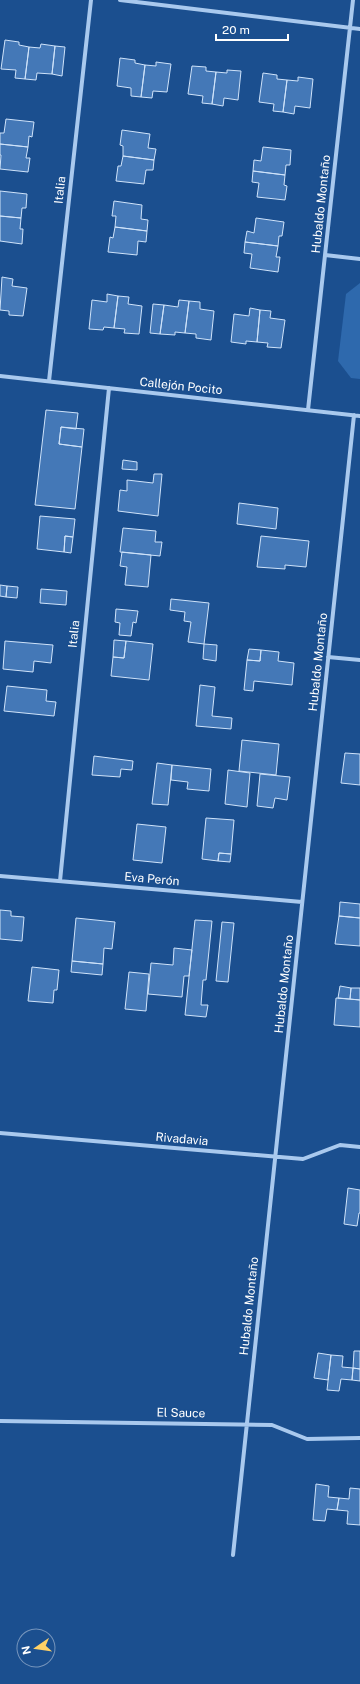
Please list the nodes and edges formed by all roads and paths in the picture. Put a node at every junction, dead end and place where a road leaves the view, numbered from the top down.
1 (91, 0) edge
2 (120, 0) edge
3 (353, 0) edge
4 (350, 27) junction
5 (360, 29) edge
6 (325, 255) junction
7 (360, 259) edge
8 (0, 376) edge
9 (49, 381) junction
10 (109, 388) junction
11 (308, 410) junction
12 (354, 415) junction
13 (360, 416) edge
14 (328, 657) junction
15 (360, 660) edge
16 (0, 876) edge
17 (60, 881) junction
18 (302, 902) junction
19 (0, 1133) edge
20 (360, 1147) edge
21 (275, 1157) junction
22 (0, 1421) edge
23 (246, 1424) junction
24 (360, 1438) edge
25 (233, 1555) dead end

1 - 9 street, Italia
2 - 4 street
3 - 4 street, Hubaldo Montaño
4 - 5 street
4 - 6 street, Hubaldo Montaño
6 - 7 street
6 - 11 street, Hubaldo Montaño
8 - 9 street, Callejón Pocito
9 - 10 street, Callejón Pocito
10 - 11 street, Callejón Pocito
10 - 17 street, Italia
11 - 12 street, Callejón Pocito
12 - 13 street, Callejón Pocito
12 - 14 street, Hubaldo Montaño
14 - 15 street
14 - 18 street, Hubaldo Montaño
16 - 17 street, Eva Perón
17 - 18 street, Eva Perón
18 - 21 street, Hubaldo Montaño
19 - 21 street, Rivadavia
20 - 21 street, Rivadavia
21 - 23 street, Hubaldo Montaño
22 - 23 street, El Sauce
23 - 24 street, El Sauce
23 - 25 street, Hubaldo Montaño

